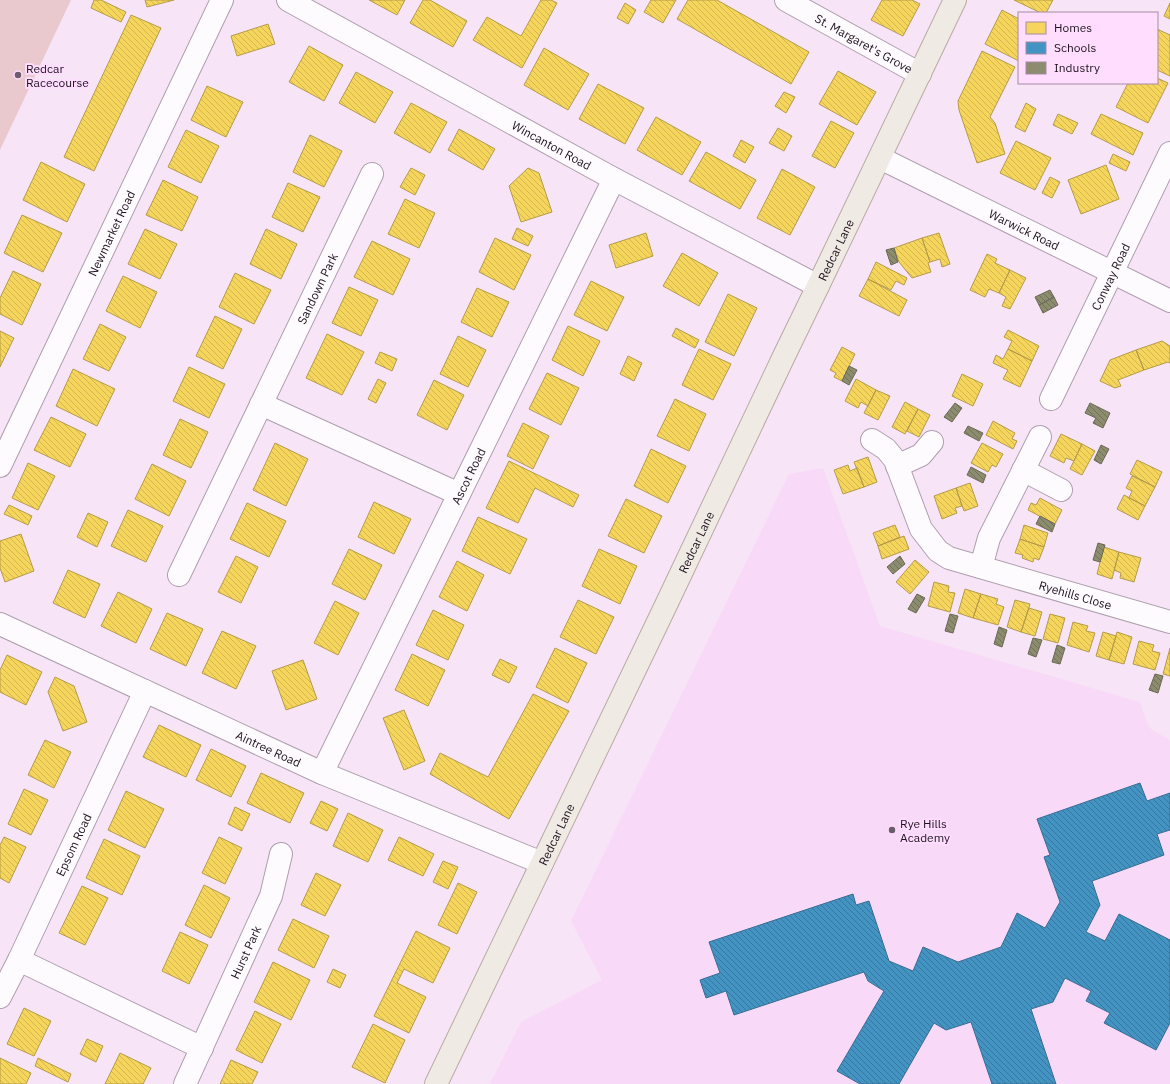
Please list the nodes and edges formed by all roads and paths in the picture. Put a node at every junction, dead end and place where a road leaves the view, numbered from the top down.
1 (222, 0) edge
2 (288, 0) edge
3 (786, 0) edge
4 (956, 0) edge
5 (920, 74) junction
6 (1170, 154) edge
7 (880, 158) junction
8 (372, 174) dead end
9 (614, 179) junction
10 (1113, 272) junction
11 (818, 286) junction
12 (1170, 301) edge
13 (1051, 399) dead end
14 (261, 404) junction
15 (1040, 437) dead end
16 (872, 440) dead end
17 (932, 442) dead end
18 (0, 466) edge
19 (897, 466) junction
20 (1023, 470) junction
21 (1061, 490) dead end
22 (459, 494) junction
23 (981, 567) junction
24 (179, 574) dead end
25 (1170, 622) edge
26 (0, 624) edge
27 (145, 691) junction
28 (322, 773) junction
29 (281, 854) dead end
30 (542, 863) junction
31 (19, 960) junction
32 (0, 997) edge
33 (202, 1048) junction
34 (185, 1084) edge
35 (436, 1084) edge

1 - 18 street, Newmarket Road
2 - 9 street, Wincanton Road
3 - 5 street, St. Margaret's Grove
4 - 5 main road, Redcar Lane
5 - 7 main road, Redcar Lane
6 - 10 street, Conway Road
7 - 10 street, Warwick Road
7 - 11 main road, Redcar Lane
8 - 14 street, Sandown Park
9 - 11 street, Wincanton Road
9 - 22 street, Ascot Road
10 - 12 street, Warwick Road
10 - 13 street, Conway Road
11 - 30 main road, Redcar Lane
14 - 22 street
14 - 24 street, Sandown Park
15 - 20 street
16 - 19 street, Ryehills Close
17 - 19 street
19 - 23 street, Ryehills Close
20 - 21 street
20 - 23 street
22 - 28 street, Ascot Road
23 - 25 street, Ryehills Close
26 - 27 street, Aintree Road
27 - 28 street, Aintree Road
27 - 31 street, Epsom Road
28 - 30 street, Aintree Road
29 - 33 street, Hurst Park
30 - 35 main road, Redcar Lane
31 - 32 street, Epsom Road
31 - 33 street
33 - 34 street, Hurst Park

